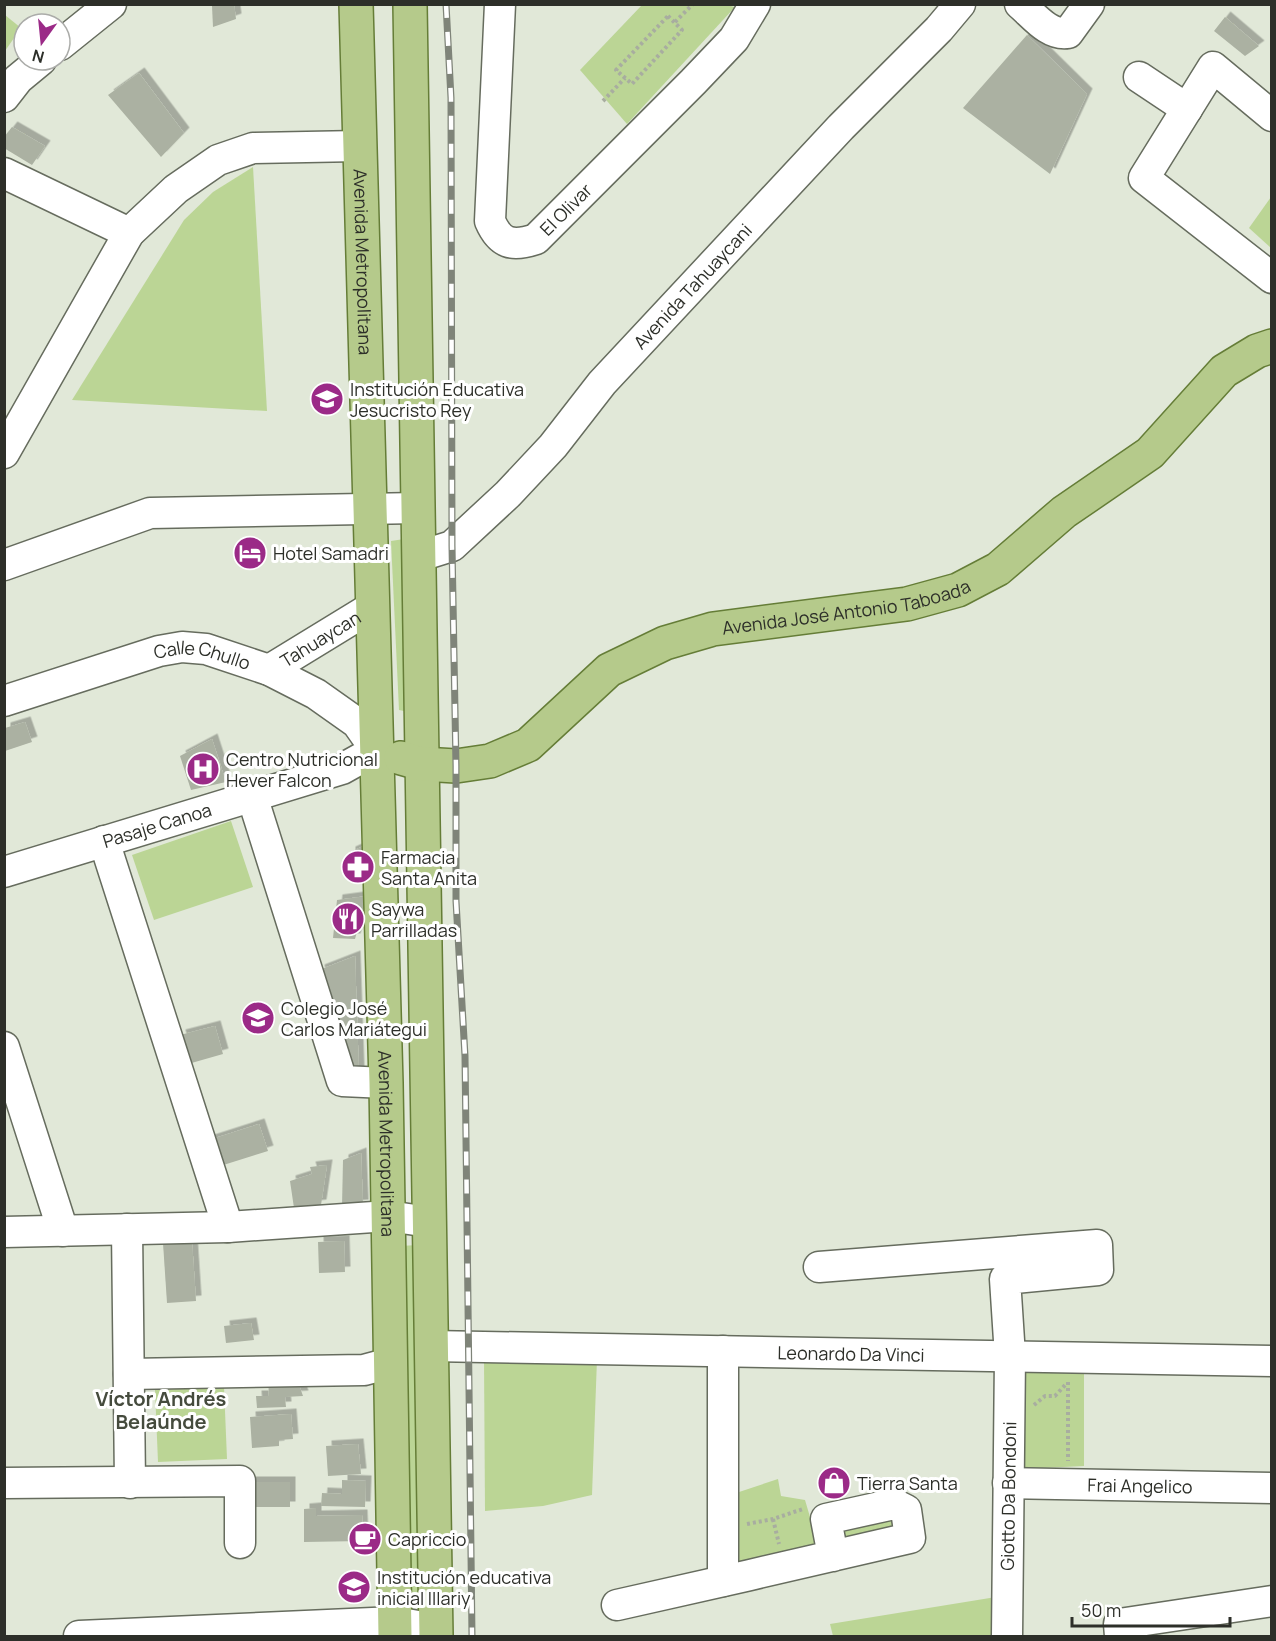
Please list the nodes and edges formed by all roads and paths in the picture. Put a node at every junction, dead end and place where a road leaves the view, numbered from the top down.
1 (111, 4) edge
2 (356, 4) edge
3 (410, 4) edge
4 (500, 4) edge
5 (693, 4) edge
6 (755, 4) edge
7 (960, 4) edge
8 (1020, 4) edge
9 (1089, 4) edge
10 (675, 22) junction
11 (72, 35) edge
12 (26, 72) edge
13 (1139, 76) dead end
14 (625, 78) junction
15 (4, 97) edge
16 (603, 101) dead end
17 (1187, 109) junction
18 (1272, 116) edge
19 (359, 146) junction
20 (4, 173) edge
21 (129, 232) junction
22 (1272, 278) edge
23 (1272, 346) edge
24 (4, 453) edge
25 (418, 508) junction
26 (369, 511) junction
27 (420, 556) junction
28 (4, 565) edge
29 (372, 607) junction
30 (269, 670) junction
31 (4, 701) edge
32 (376, 750) junction
33 (422, 764) junction
34 (252, 796) junction
35 (104, 841) junction
36 (4, 872) edge
37 (4, 1047) edge
38 (386, 1083) junction
39 (388, 1216) junction
40 (429, 1222) junction
41 (228, 1227) junction
42 (127, 1229) junction
43 (63, 1231) junction
44 (4, 1232) edge
45 (819, 1267) dead end
46 (431, 1346) junction
47 (723, 1351) junction
48 (1010, 1356) junction
49 (1272, 1361) edge
50 (390, 1363) junction
51 (129, 1374) junction
52 (1073, 1378) dead end
53 (1068, 1470) dead end
54 (4, 1483) edge
55 (1008, 1483) junction
56 (130, 1484) junction
57 (1272, 1488) edge
58 (810, 1506) dead end
59 (773, 1519) junction
60 (739, 1525) dead end
61 (240, 1543) dead end
62 (782, 1553) dead end
63 (833, 1556) dead end
64 (723, 1581) junction
65 (1272, 1601) edge
66 (617, 1605) dead end
67 (395, 1629) edge
68 (436, 1633) edge
69 (79, 1636) edge
70 (1007, 1636) edge
71 (1120, 1636) edge

1 - 11 street
2 - 19 main road, Avenida Metropolitana
3 - 25 main road
4 - 6 street, El Olivar
5 - 10 path
7 - 27 street, Avenida Tahuaycani
8 - 9 street
10 - 14 path
10 - 14 path
12 - 15 street
13 - 17 street
14 - 16 path
17 - 18 street
17 - 22 street
19 - 21 street
19 - 26 main road, Avenida Metropolitana
20 - 21 street
21 - 24 street
23 - 33 main road, Avenida José Antonio Taboada
25 - 26 street
25 - 27 main road
26 - 28 street
26 - 29 main road, Avenida Metropolitana
27 - 33 main road
29 - 30 street, Tahuaycan
29 - 32 main road, Avenida Metropolitana
30 - 31 street, Calle Chullo
30 - 32 street, Calle Chullo
32 - 33 main road, Avenida José Antonio Taboada
32 - 34 street, Pasaje Canoa
32 - 38 main road, Avenida Metropolitana
33 - 40 main road
34 - 35 street, Pasaje Canoa
34 - 38 street
35 - 36 street, Pasaje Canoa
35 - 41 street
37 - 43 street
38 - 39 main road, Avenida Metropolitana
39 - 40 street
39 - 41 street
39 - 50 main road, Avenida Metropolitana
40 - 46 main road
41 - 42 street
42 - 43 street
42 - 51 street
43 - 44 street
45 - 48 street, Giotto Da Bondoni
46 - 47 street, Leonardo Da Vinci
46 - 68 main road
47 - 48 street, Leonardo Da Vinci
47 - 64 street
48 - 49 street, Leonardo Da Vinci
48 - 55 street, Giotto Da Bondoni
50 - 51 street
50 - 67 main road, Avenida Metropolitana
51 - 56 street
52 - 53 path
54 - 56 street
55 - 57 street, Frai Angelico
55 - 70 street, Giotto Da Bondoni
56 - 61 street
58 - 59 path
59 - 60 path
59 - 62 path
63 - 64 street
64 - 66 street
65 - 71 street
67 - 68 street
67 - 69 street

